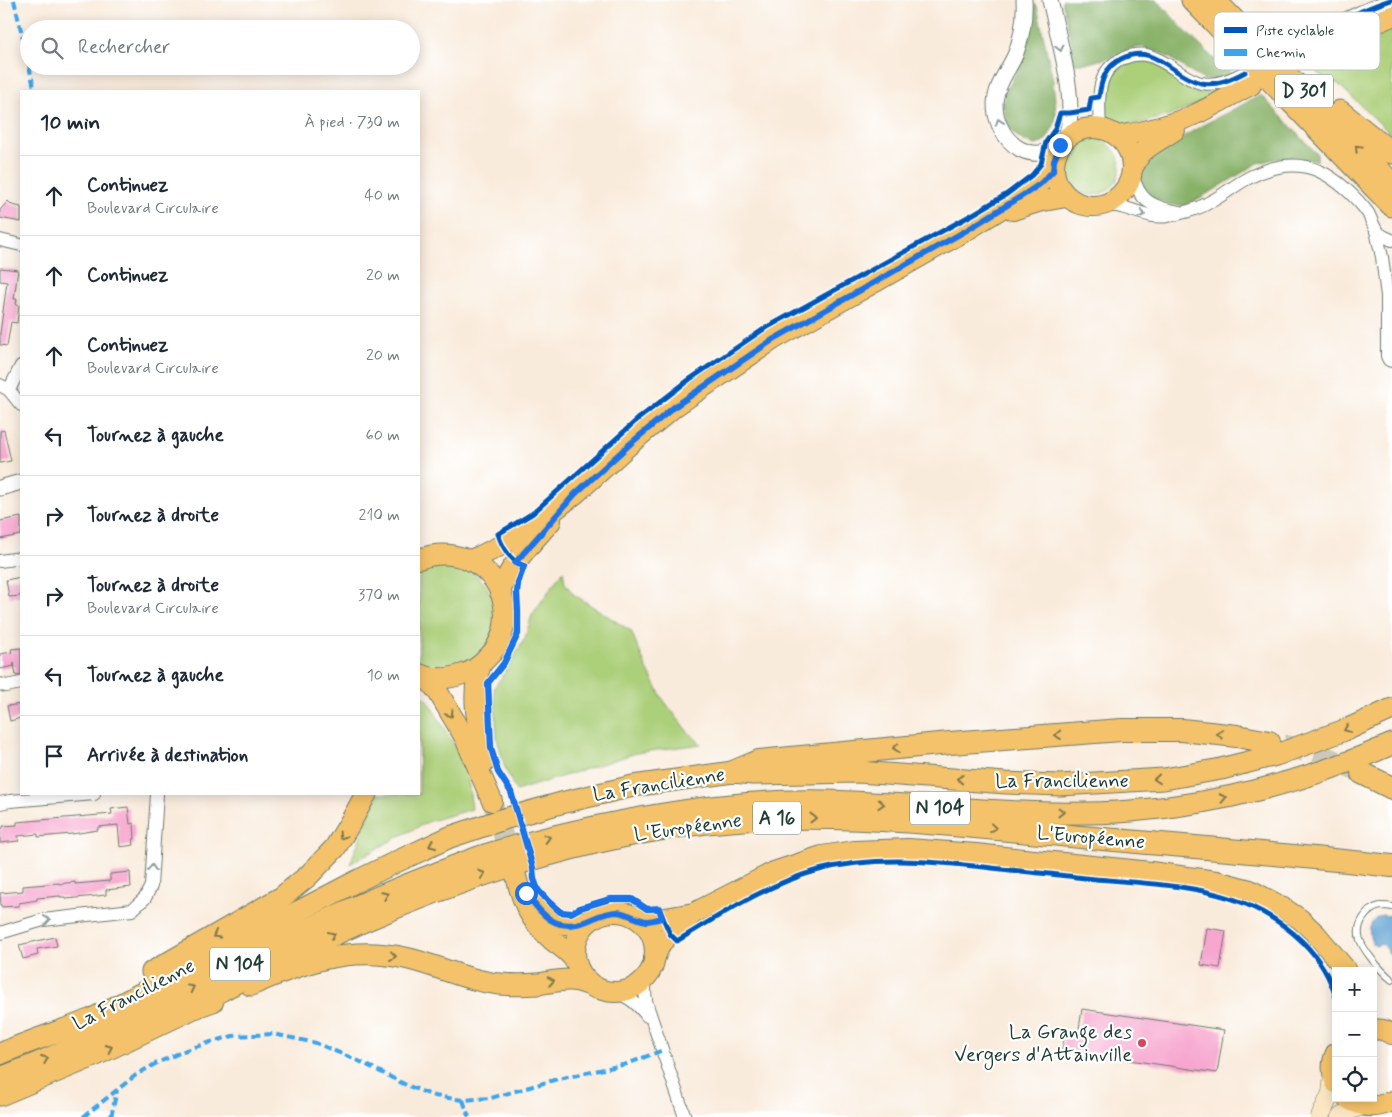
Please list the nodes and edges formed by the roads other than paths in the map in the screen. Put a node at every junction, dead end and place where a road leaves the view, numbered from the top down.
1 (1024, 0) edge
2 (1050, 0) edge
3 (1192, 0) edge
4 (1215, 0) edge
5 (1227, 0) edge
6 (1391, 0) edge
7 (1227, 12) edge
8 (1239, 12) edge
9 (1359, 12) edge
10 (1392, 16) edge
11 (1380, 21) edge
12 (1214, 23) edge
13 (1260, 70) edge
14 (1283, 70) edge
15 (1295, 70) edge
16 (1248, 78) joint
17 (1197, 113) junction
18 (1109, 132) junction
19 (1062, 142) junction
20 (1392, 153) edge
21 (1053, 171) junction
22 (1132, 171) junction
23 (1392, 183) edge
24 (1066, 197) junction
25 (1102, 206) junction
26 (1392, 206) edge
27 (1184, 212) junction
28 (967, 230) junction
29 (1376, 231) junction
30 (0, 240) edge
31 (1392, 240) edge
32 (20, 245) edge
33 (1392, 361) edge
34 (20, 367) edge
35 (5, 387) edge
36 (20, 404) edge
37 (20, 482) edge
38 (0, 488) edge
39 (575, 494) junction
40 (20, 558) edge
41 (420, 559) edge
42 (470, 560) junction
43 (0, 561) edge
44 (500, 592) junction
45 (481, 665) junction
46 (420, 674) edge
47 (20, 683) edge
48 (0, 684) edge
49 (1392, 709) edge
50 (1268, 742) tunnel mouth
51 (1392, 744) edge
52 (733, 772) junction
53 (1362, 772) tunnel mouth
54 (1392, 788) edge
55 (82, 795) edge
56 (157, 795) edge
57 (365, 795) edge
58 (0, 803) edge
59 (1392, 866) edge
60 (1392, 907) edge
61 (694, 913) junction
62 (630, 915) junction
63 (593, 918) junction
64 (0, 933) edge
65 (1326, 947) junction
66 (575, 961) junction
67 (652, 964) junction
68 (1335, 967) edge
69 (1344, 967) edge
70 (1392, 980) edge
71 (603, 990) junction
72 (196, 1007) junction
73 (652, 1022) junction
74 (27, 1042) junction
75 (0, 1054) edge
76 (0, 1078) edge
77 (1332, 1089) edge
78 (0, 1094) edge
79 (1355, 1102) edge
80 (1392, 1102) edge
81 (685, 1117) edge
82 (1320, 1117) edge
83 (1340, 1117) edge

19 -> 1 street
2 -> 19 street
3 - 12 highway, D 301
7 -> 4 highway, D 301
5 - 8 highway
6 - 9 street
10 - 11 main road
13 - 26 highway, D 301
23 -> 14 highway, D 301
15 - 20 highway
16 - 17 main road
16 - 18 street
17 - 18 main road
17 - 22 main road
18 - 19 main road
18 - 22 main road
19 - 21 main road
21 - 24 main road
21 - 28 main road
22 - 25 main road
22 - 27 street
24 - 25 main road
24 - 28 main road
25 -> 27 street
27 - 29 street
28 - 39 main road
29 - 31 street
29 - 33 street
30 - 32 street
34 - 35 street
35 - 36 street
37 - 38 street
39 - 42 main road
39 - 44 main road
40 - 43 street
41 - 42 main road
42 - 44 main road
44 - 45 main road
45 - 46 main road
46 -> 45 main road
47 - 48 street
49 -> 52 highway, La Francilienne / N 104
50 -> 52 highway
76 -> 51 highway, La Francilienne / N 104
52 -> 74 highway, La Francilienne / N 104
53 - 54 highway
55 - 58 street
64 -> 56 street
57 -> 74 highway
72 -> 59 highway, L'Européenne / A 16
60 - 70 lane
61 - 62 main road
61 - 65 main road
61 - 67 main road
62 - 63 main road
62 - 67 main road
63 - 66 main road
63 - 66 main road
65 - 68 main road
65 - 69 main road
66 - 71 main road
67 - 71 main road
67 - 73 street
72 -> 71 highway
71 - 73 street
78 -> 72 highway
73 - 81 street
74 - 75 highway, La Francilienne / N 104
77 - 82 main road
79 - 80 main road
79 - 83 main road

